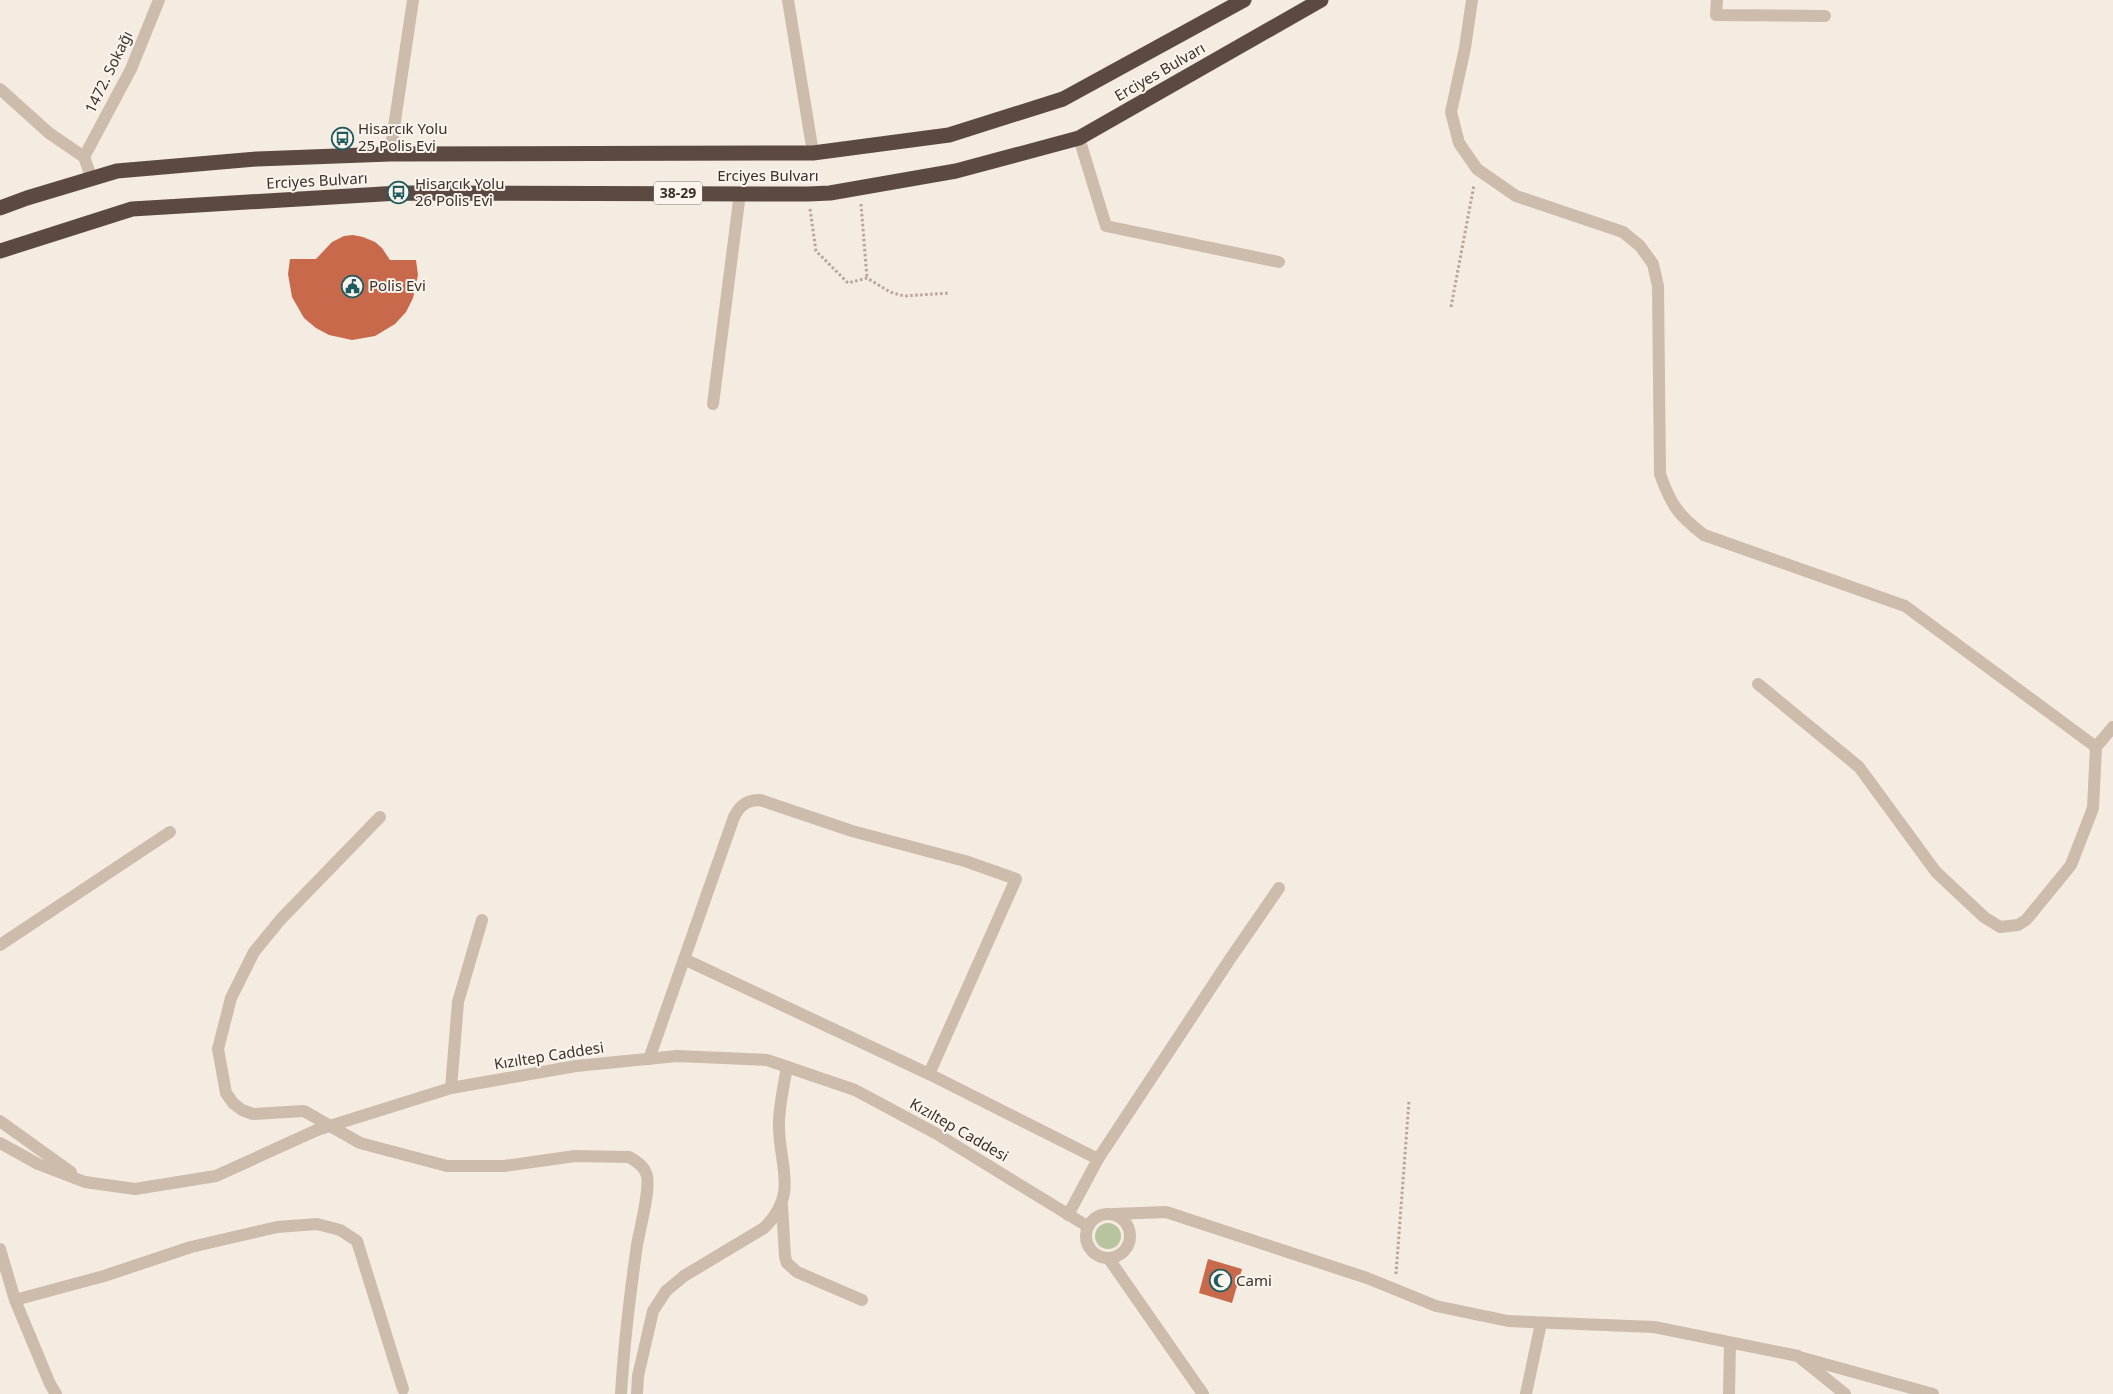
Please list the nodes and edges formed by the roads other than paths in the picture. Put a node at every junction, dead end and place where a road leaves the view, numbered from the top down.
1 (159, 0) edge
2 (413, 0) edge
3 (788, 0) edge
4 (1244, 0) edge
5 (1321, 0) edge
6 (1472, 0) edge
7 (1718, 0) edge
8 (1826, 16) dead end
9 (0, 89) edge
10 (1079, 138) junction
11 (813, 153) junction
12 (390, 154) junction
13 (84, 157) junction
14 (92, 179) junction
15 (740, 193) junction
16 (0, 208) edge
17 (0, 251) edge
18 (1278, 262) dead end
19 (713, 404) dead end
20 (1758, 684) dead end
21 (2113, 728) edge
22 (2096, 747) junction
23 (380, 816) dead end
24 (170, 832) dead end
25 (1279, 888) dead end
26 (482, 920) dead end
27 (0, 945) edge
28 (684, 959) junction
29 (649, 1059) junction
30 (787, 1067) junction
31 (929, 1074) junction
32 (451, 1088) junction
33 (0, 1121) edge
34 (333, 1126) junction
35 (0, 1143) edge
36 (1098, 1159) junction
37 (85, 1182) junction
38 (782, 1204) junction
39 (1114, 1214) junction
40 (1068, 1215) junction
41 (1087, 1226) junction
42 (0, 1249) edge
43 (1109, 1258) junction
44 (15, 1300) junction
45 (862, 1300) dead end
46 (1541, 1323) junction
47 (1730, 1343) junction
48 (1798, 1356) junction
49 (403, 1389) dead end
50 (56, 1394) edge
51 (621, 1394) edge
52 (637, 1394) edge
53 (1203, 1394) edge
54 (1526, 1394) edge
55 (1729, 1394) edge
56 (1845, 1394) edge
57 (1933, 1394) edge

1 - 13 street, 1472. Sokağı
2 - 12 street
3 - 11 street
4 - 11 highway, Erciyes Bulvarı
5 - 10 highway, Erciyes Bulvarı / 38-29
6 - 22 street
7 - 8 street
9 - 13 street
10 - 15 highway, Erciyes Bulvarı / 38-29
10 - 18 street
11 - 12 highway, Erciyes Bulvarı
12 - 14 highway, Erciyes Bulvarı
13 - 14 street
14 - 16 highway, Erciyes Bulvarı
15 - 17 highway, Erciyes Bulvarı / 38-29
15 - 19 street
20 - 22 street
21 - 22 street
23 - 34 street
24 - 27 street
25 - 36 street
26 - 32 street
28 - 29 street
28 - 31 street
28 - 31 street
29 - 30 street, Kızıltep Caddesi
29 - 32 street, Kızıltep Caddesi
30 - 38 street
30 - 40 street, Kızıltep Caddesi
31 - 36 street
32 - 34 street, Kızıltep Caddesi
33 - 37 street
34 - 37 street, Kızıltep Caddesi
34 - 51 street
35 - 37 street, Kızıltep Caddesi
36 - 40 street
38 - 45 street
38 - 52 street
39 - 41 street
39 - 43 street
39 - 46 street
40 - 41 street, Kızıltep Caddesi
41 - 43 street
42 - 44 street
43 - 53 street
44 - 49 street
44 - 50 street
46 - 47 street
46 - 54 street
47 - 48 street
47 - 55 street
48 - 56 street
48 - 57 street

